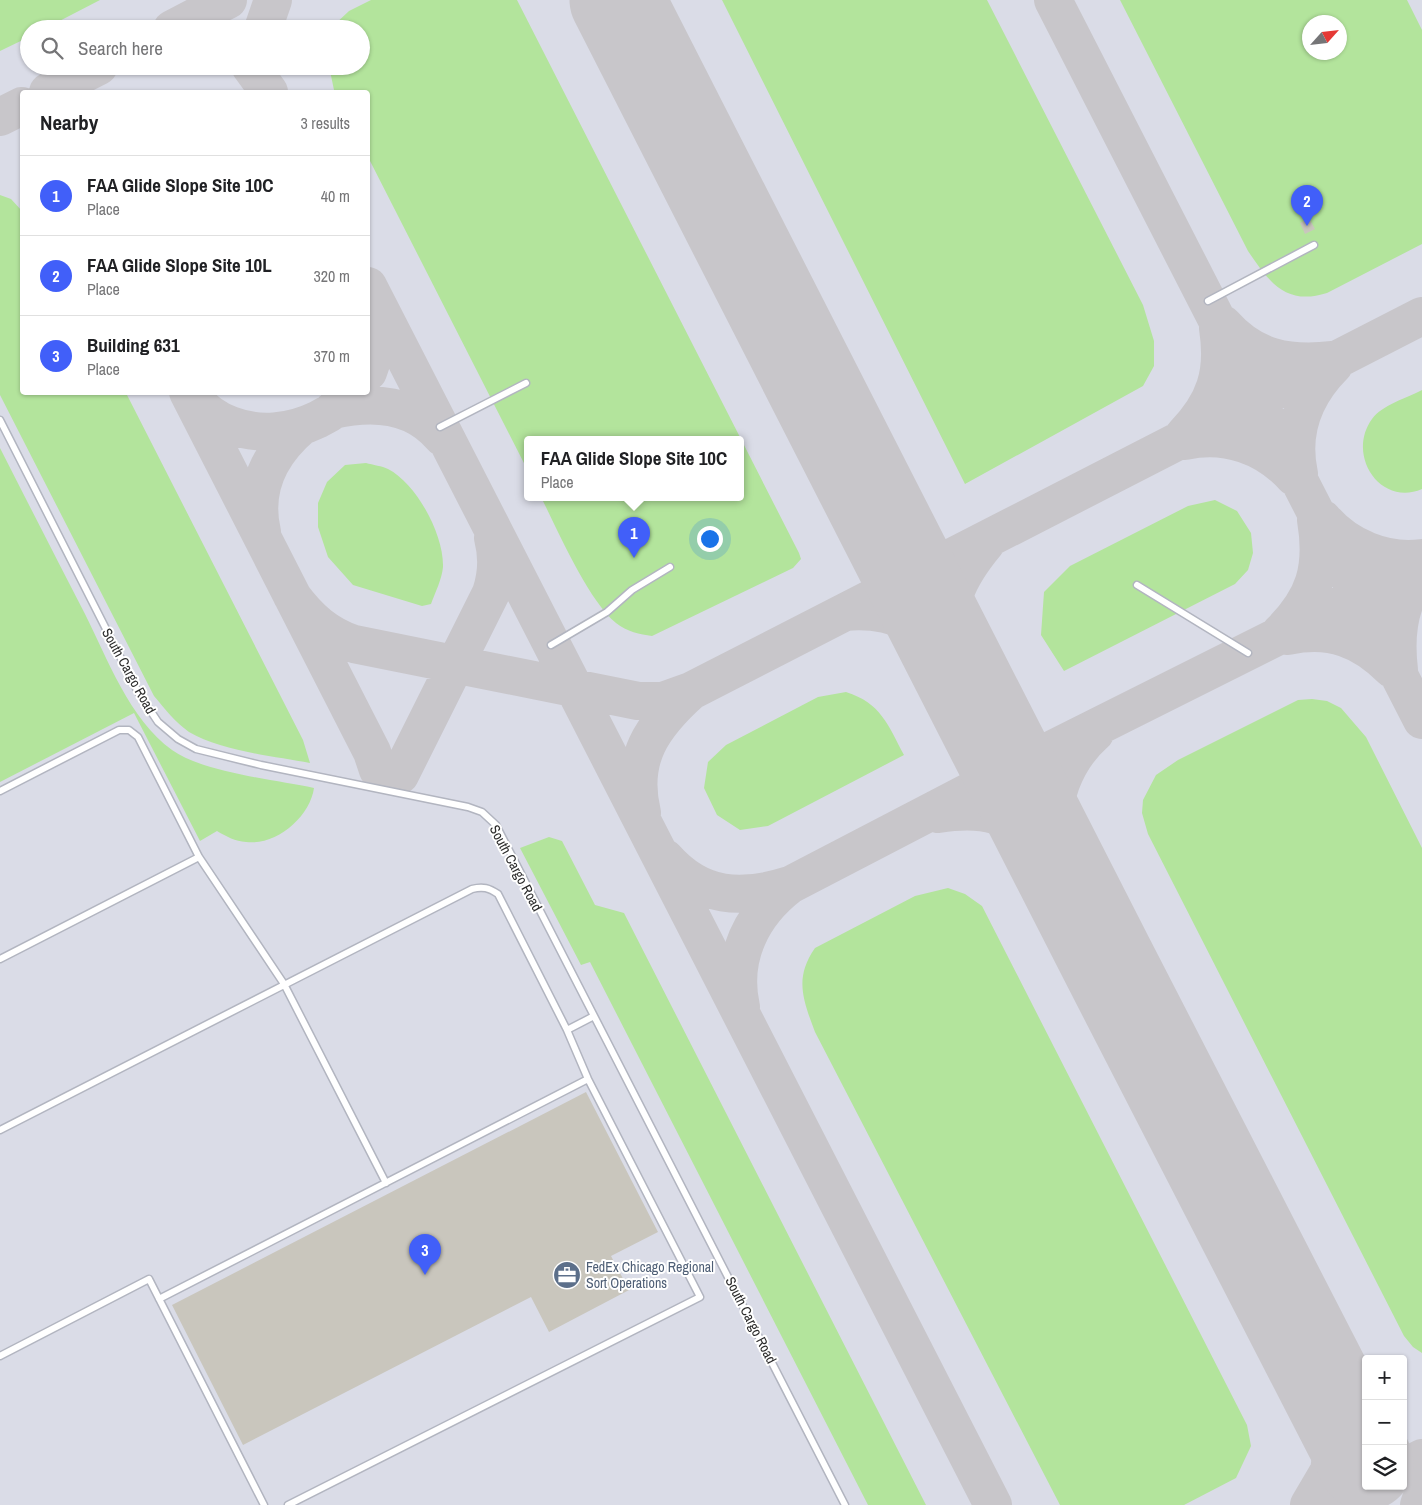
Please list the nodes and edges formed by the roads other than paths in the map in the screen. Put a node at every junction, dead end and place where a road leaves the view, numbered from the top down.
1 (1314, 244) dead end
2 (1208, 301) dead end
3 (526, 383) dead end
4 (0, 420) edge
5 (440, 427) dead end
6 (670, 567) dead end
7 (1138, 585) dead end
8 (551, 645) dead end
9 (1248, 652) dead end
10 (0, 791) edge
11 (199, 857) junction
12 (0, 959) edge
13 (284, 984) junction
14 (594, 1016) junction
15 (567, 1030) junction
16 (588, 1079) junction
17 (0, 1130) edge
18 (386, 1183) junction
19 (159, 1299) junction
20 (0, 1356) edge
21 (302, 1503) edge
22 (264, 1505) edge
23 (288, 1505) edge
24 (845, 1505) edge

1 - 2 lane
3 - 5 lane
4 - 14 lane, South Cargo Road
6 - 8 lane
7 - 9 lane
10 - 11 lane
11 - 12 lane
11 - 13 lane
13 - 15 lane
13 - 17 lane
13 - 18 lane
14 - 15 lane
14 - 24 lane, South Cargo Road
15 - 16 lane
16 - 18 lane
16 - 21 lane
18 - 19 lane
19 - 20 lane
19 - 22 lane
21 - 23 lane

